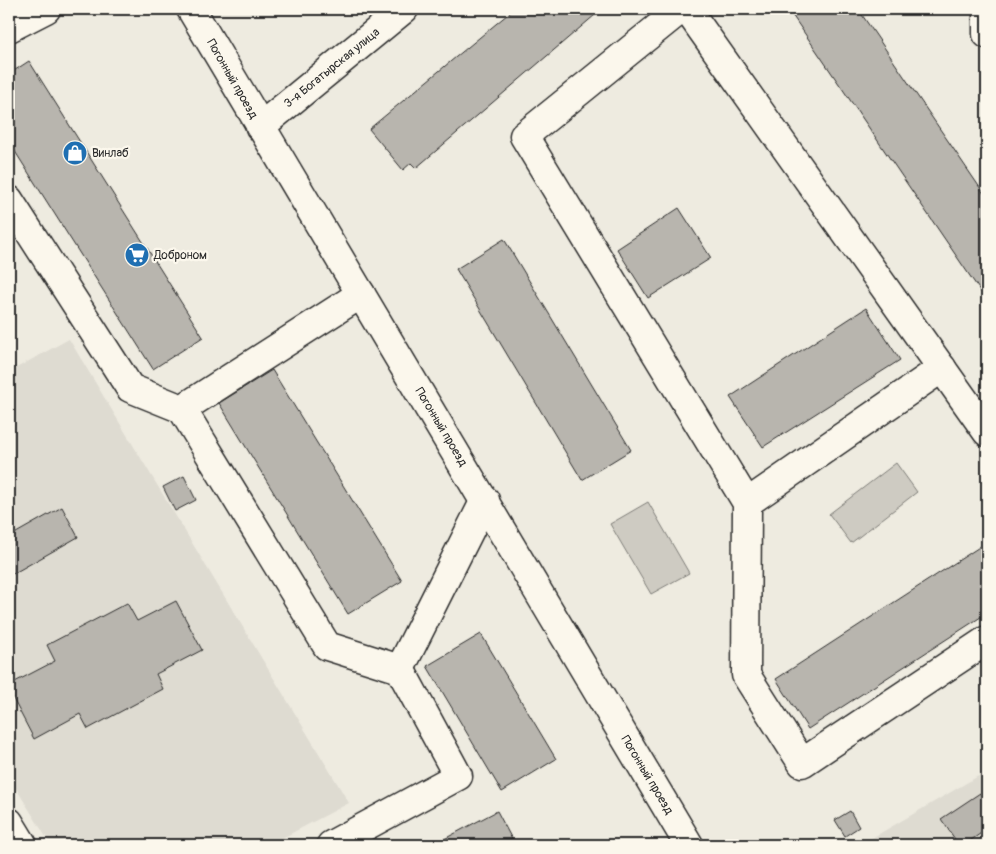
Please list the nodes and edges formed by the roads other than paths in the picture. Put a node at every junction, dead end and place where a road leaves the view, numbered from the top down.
1 (46, 9) edge
2 (191, 9) edge
3 (404, 9) edge
4 (680, 9) edge
5 (687, 9) edge
6 (987, 16) edge
7 (10, 26) edge
8 (987, 34) edge
9 (260, 127) junction
10 (9, 200) edge
11 (361, 294) junction
12 (942, 368) junction
13 (182, 410) junction
14 (987, 432) edge
15 (485, 500) junction
16 (747, 503) junction
17 (987, 640) edge
18 (400, 669) junction
19 (9, 822) edge
20 (22, 845) edge
21 (331, 845) edge
22 (689, 845) edge

1 - 7 street
2 - 9 street, Погонный проезд
3 - 9 street, 3-я Богатырская улица
4 - 16 street
5 - 12 street
6 - 8 street
9 - 11 street, Погонный проезд
10 - 13 street
11 - 13 street
11 - 15 street, Погонный проезд
12 - 14 street
12 - 16 street
13 - 18 street
15 - 18 street
15 - 22 street, Погонный проезд
16 - 17 street
18 - 21 street
19 - 20 street

